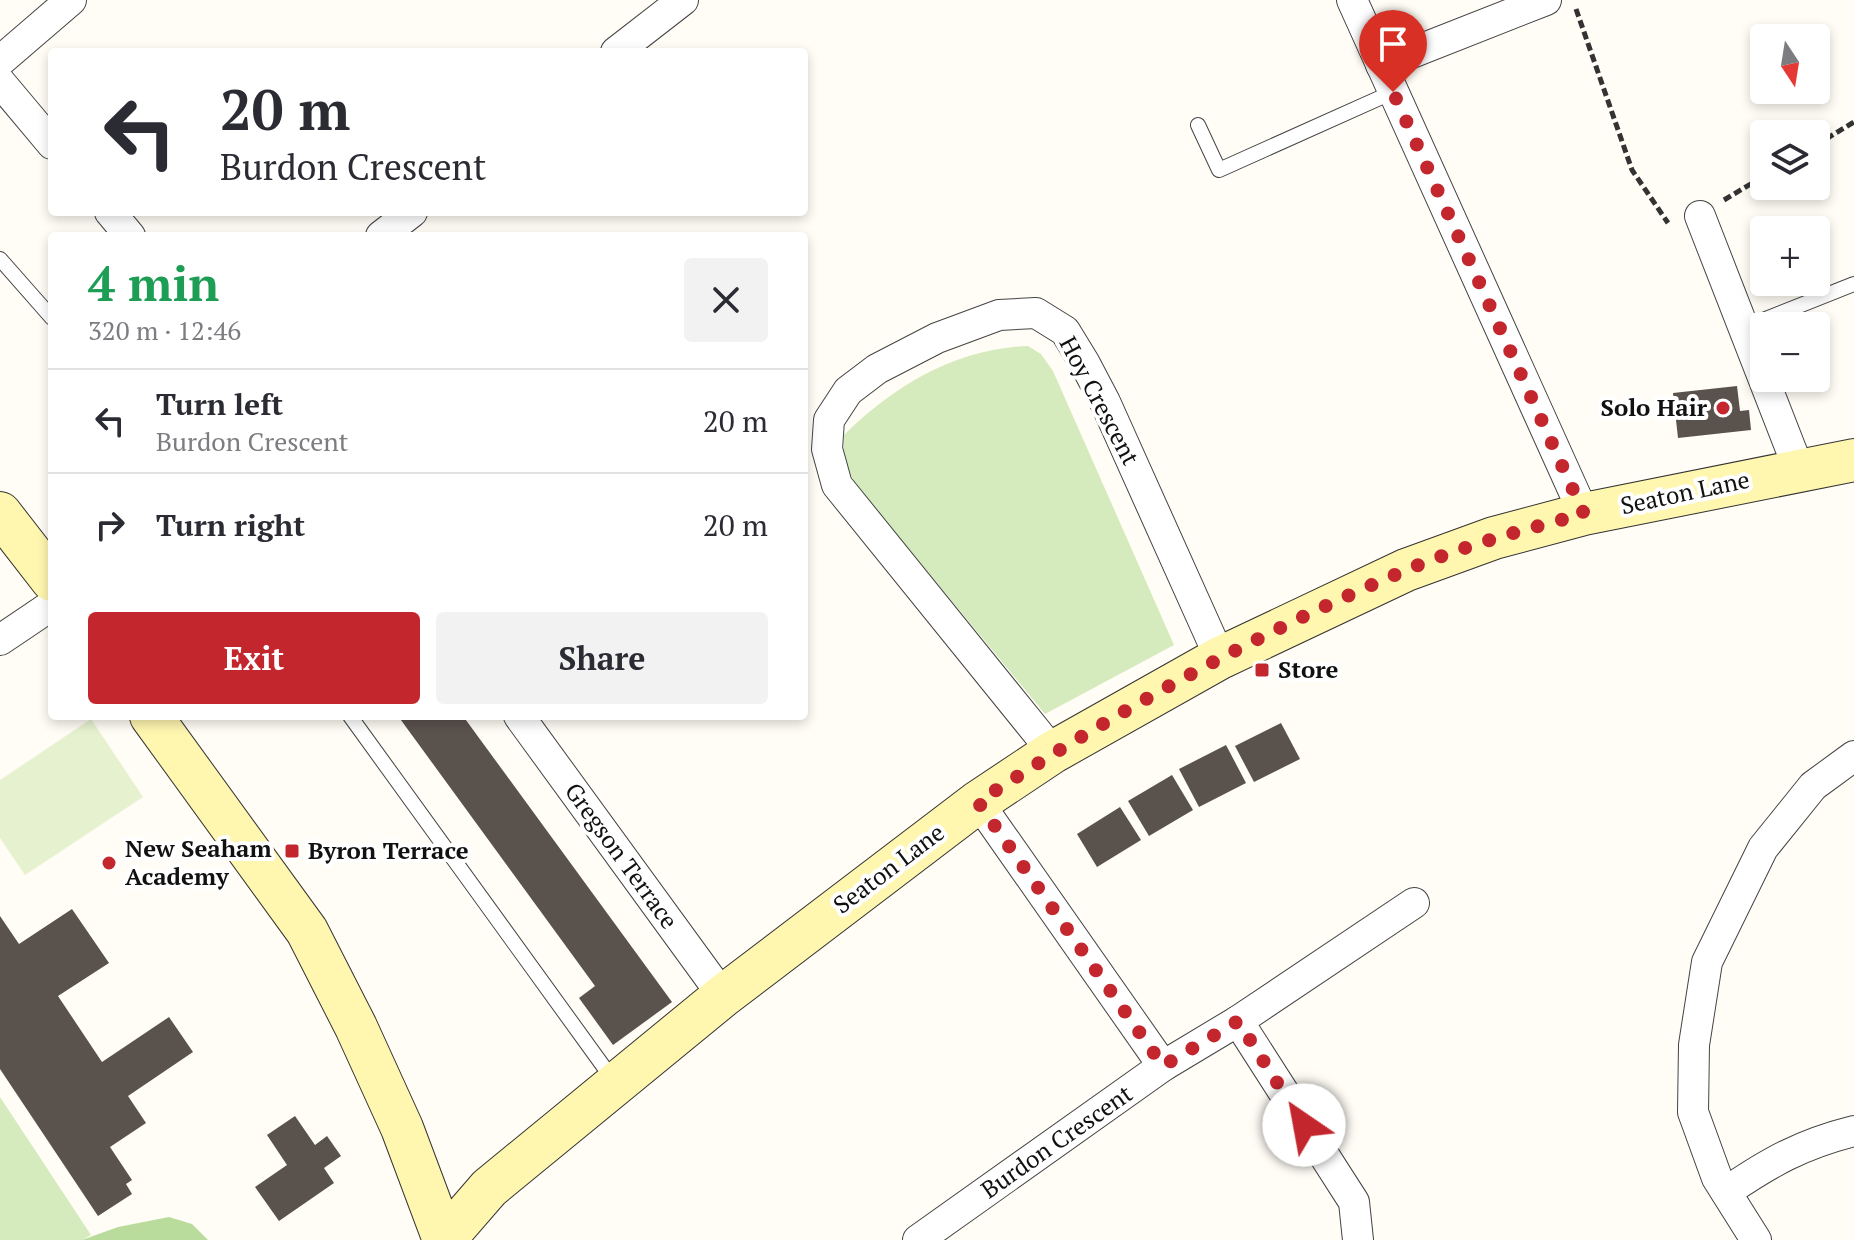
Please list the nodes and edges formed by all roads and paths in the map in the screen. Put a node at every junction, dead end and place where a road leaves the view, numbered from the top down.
1 (71, 0) edge
2 (683, 0) edge
3 (1352, 0) edge
4 (1560, 2) edge
5 (621, 48) edge
6 (0, 61) edge
7 (1387, 78) junction
8 (0, 82) edge
9 (1854, 122) edge
10 (1198, 125) dead end
11 (1830, 137) edge
12 (48, 139) edge
13 (1750, 185) edge
14 (113, 216) edge
15 (407, 216) edge
16 (1700, 216) junction
17 (127, 232) edge
18 (386, 232) edge
19 (0, 259) edge
20 (1854, 284) edge
21 (48, 313) edge
22 (1743, 328) junction
23 (1854, 460) edge
24 (1799, 470) junction
25 (0, 513) edge
26 (1584, 514) junction
27 (48, 575) edge
28 (48, 608) edge
29 (0, 640) edge
30 (1220, 658) junction
31 (154, 720) edge
32 (353, 720) edge
33 (522, 720) edge
34 (1053, 752) junction
35 (1854, 756) edge
36 (978, 802) junction
37 (1414, 903) dead end
38 (723, 996) junction
39 (1238, 1021) junction
40 (1163, 1066) junction
41 (617, 1085) junction
42 (1854, 1131) edge
43 (1726, 1192) junction
44 (444, 1240) edge
45 (918, 1240) edge
46 (1358, 1240) edge
47 (1756, 1240) edge

1 - 6 street
2 - 5 street
3 - 7 street
4 - 7 street
4 - 16 path
7 - 10 lane
7 - 26 street
8 - 12 street
9 - 11 path
13 - 16 path
14 - 17 street
15 - 18 street
16 - 22 street
19 - 21 lane
20 - 22 lane
22 - 24 street
23 - 24 main road, Seaton Lane
24 - 26 main road, Seaton Lane
25 - 27 main road
26 - 30 main road, Seaton Lane
28 - 29 street
30 - 34 main road, Seaton Lane
30 - 34 street, Hoy Crescent
31 - 44 main road
32 - 41 lane
33 - 38 street, Gregson Terrace
34 - 36 main road, Seaton Lane
35 - 43 street
36 - 38 main road, Seaton Lane
36 - 40 street
37 - 39 street, Burdon Crescent
38 - 41 main road, Seaton Lane
39 - 40 street, Burdon Crescent
39 - 46 street
40 - 45 street, Burdon Crescent
41 - 44 main road, Seaton Lane
42 - 43 street
43 - 47 street

